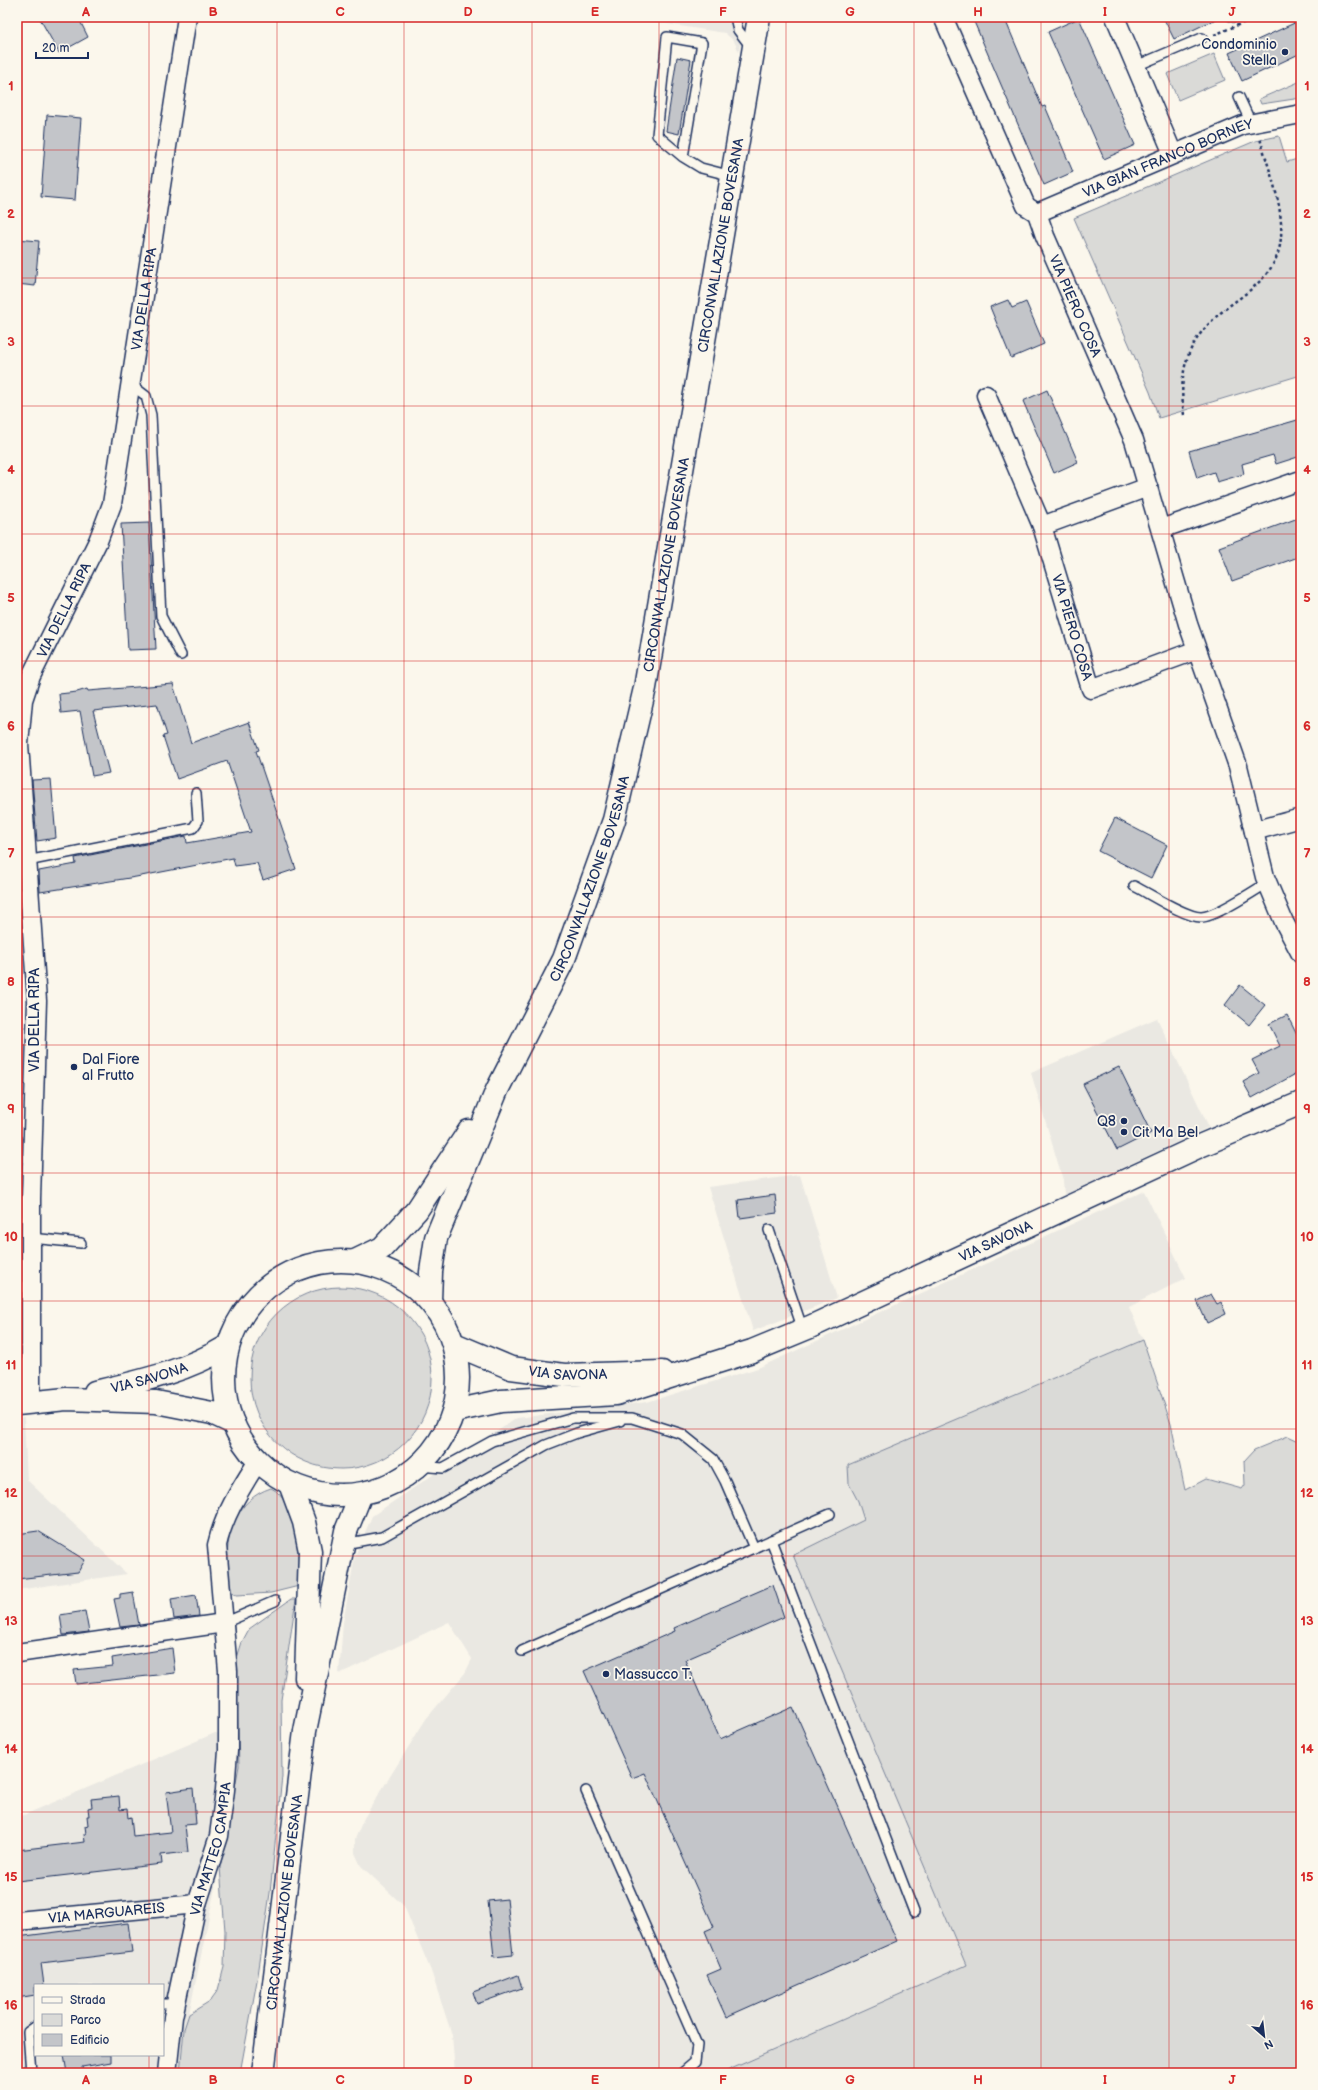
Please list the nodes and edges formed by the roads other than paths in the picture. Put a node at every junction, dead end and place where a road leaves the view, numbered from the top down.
1 (187, 17) edge
2 (735, 17) edge
3 (759, 17) edge
4 (943, 17) edge
5 (1115, 17) edge
6 (1202, 38) road end
7 (753, 50) junction
8 (1136, 66) junction
9 (1239, 97) dead end
10 (1301, 114) edge
11 (1253, 123) junction
12 (1173, 154) junction
13 (683, 157) junction
14 (732, 176) junction
15 (1037, 213) junction
16 (130, 383) junction
17 (986, 395) dead end
18 (1301, 480) edge
19 (1148, 487) junction
20 (1042, 526) junction
21 (1161, 529) junction
22 (1197, 650) junction
23 (181, 655) dead end
24 (196, 793) dead end
25 (1301, 818) edge
26 (1254, 831) junction
27 (27, 861) junction
28 (1267, 883) junction
29 (1134, 886) dead end
30 (1301, 954) edge
31 (496, 1090) junction
32 (1301, 1103) edge
33 (769, 1230) dead end
34 (31, 1238) junction
35 (81, 1243) dead end
36 (355, 1261) junction
37 (430, 1301) junction
38 (803, 1330) junction
39 (454, 1344) junction
40 (228, 1346) junction
41 (687, 1372) junction
42 (66, 1399) junction
43 (24, 1403) edge
44 (454, 1411) junction
45 (632, 1418) junction
46 (233, 1423) junction
47 (258, 1461) junction
48 (419, 1466) junction
49 (290, 1484) junction
50 (361, 1494) junction
51 (830, 1514) dead end
52 (771, 1540) junction
53 (344, 1544) junction
54 (754, 1548) junction
55 (275, 1601) dead end
56 (224, 1623) junction
57 (317, 1624) junction
58 (522, 1651) dead end
59 (17, 1653) edge
60 (586, 1790) dead end
61 (197, 1904) junction
62 (914, 1912) dead end
63 (17, 1921) edge
64 (169, 2004) edge
65 (34, 2028) edge
66 (31, 2073) edge
67 (167, 2073) edge
68 (263, 2073) edge
69 (682, 2073) edge

1 - 16 street, VIA DELLA RIPA
2 - 7 lane
3 - 7 main road, CIRCONVALLAZIONE BOVESANA
4 - 15 street
5 - 8 street
6 - 8 lane
7 - 14 main road, CIRCONVALLAZIONE BOVESANA
8 - 12 street
9 - 11 lane
10 - 11 street, VIA GIAN FRANCO BORNEY
11 - 12 street, VIA GIAN FRANCO BORNEY
12 - 15 street, VIA GIAN FRANCO BORNEY
13 - 13 lane
13 - 14 lane
14 - 31 main road, CIRCONVALLAZIONE BOVESANA
15 - 19 street, VIA PIERO COSA
16 - 23 lane
16 - 27 street, VIA DELLA RIPA
17 - 20 street, VIA PIERO COSA
18 - 21 street
19 - 20 street
19 - 21 street, VIA PIERO COSA
20 - 22 street, VIA PIERO COSA
21 - 22 street, VIA PIERO COSA
22 - 26 street, VIA PIERO COSA
24 - 27 lane
25 - 26 street
26 - 28 street, VIA PIERO COSA
27 - 34 street, VIA DELLA RIPA
28 - 29 lane
28 - 30 street, VIA PIERO COSA
31 - 36 main road, CIRCONVALLAZIONE BOVESANA
31 - 37 main road, CIRCONVALLAZIONE BOVESANA
32 - 38 main road, VIA SAVONA
33 - 38 lane
34 - 35 lane
34 - 43 street, VIA DELLA RIPA
36 - 37 main road
36 - 40 main road
37 - 39 main road
38 - 41 main road, VIA SAVONA
39 - 41 main road, VIA SAVONA
39 - 44 main road
40 - 42 main road, VIA SAVONA
40 - 46 main road
41 - 44 main road, VIA SAVONA
42 - 43 main road, VIA SAVONA
42 - 46 main road, VIA SAVONA
44 - 48 main road
45 - 48 lane
45 - 53 lane
45 - 54 lane
46 - 47 main road
47 - 49 main road
47 - 56 street, VIA MATTEO CAMPIA
48 - 50 main road
49 - 50 main road
49 - 57 main road, CIRCONVALLAZIONE BOVESANA
50 - 53 main road, CIRCONVALLAZIONE BOVESANA
51 - 52 lane
52 - 54 lane
52 - 62 lane
53 - 57 main road, CIRCONVALLAZIONE BOVESANA
54 - 58 lane
55 - 56 lane
56 - 59 street
56 - 61 street, VIA MATTEO CAMPIA
57 - 68 main road, CIRCONVALLAZIONE BOVESANA
60 - 69 lane
61 - 63 street, VIA MARGUAREIS
61 - 64 street, VIA MATTEO CAMPIA
64 - 67 street, VIA MATTEO CAMPIA
65 - 66 lane

